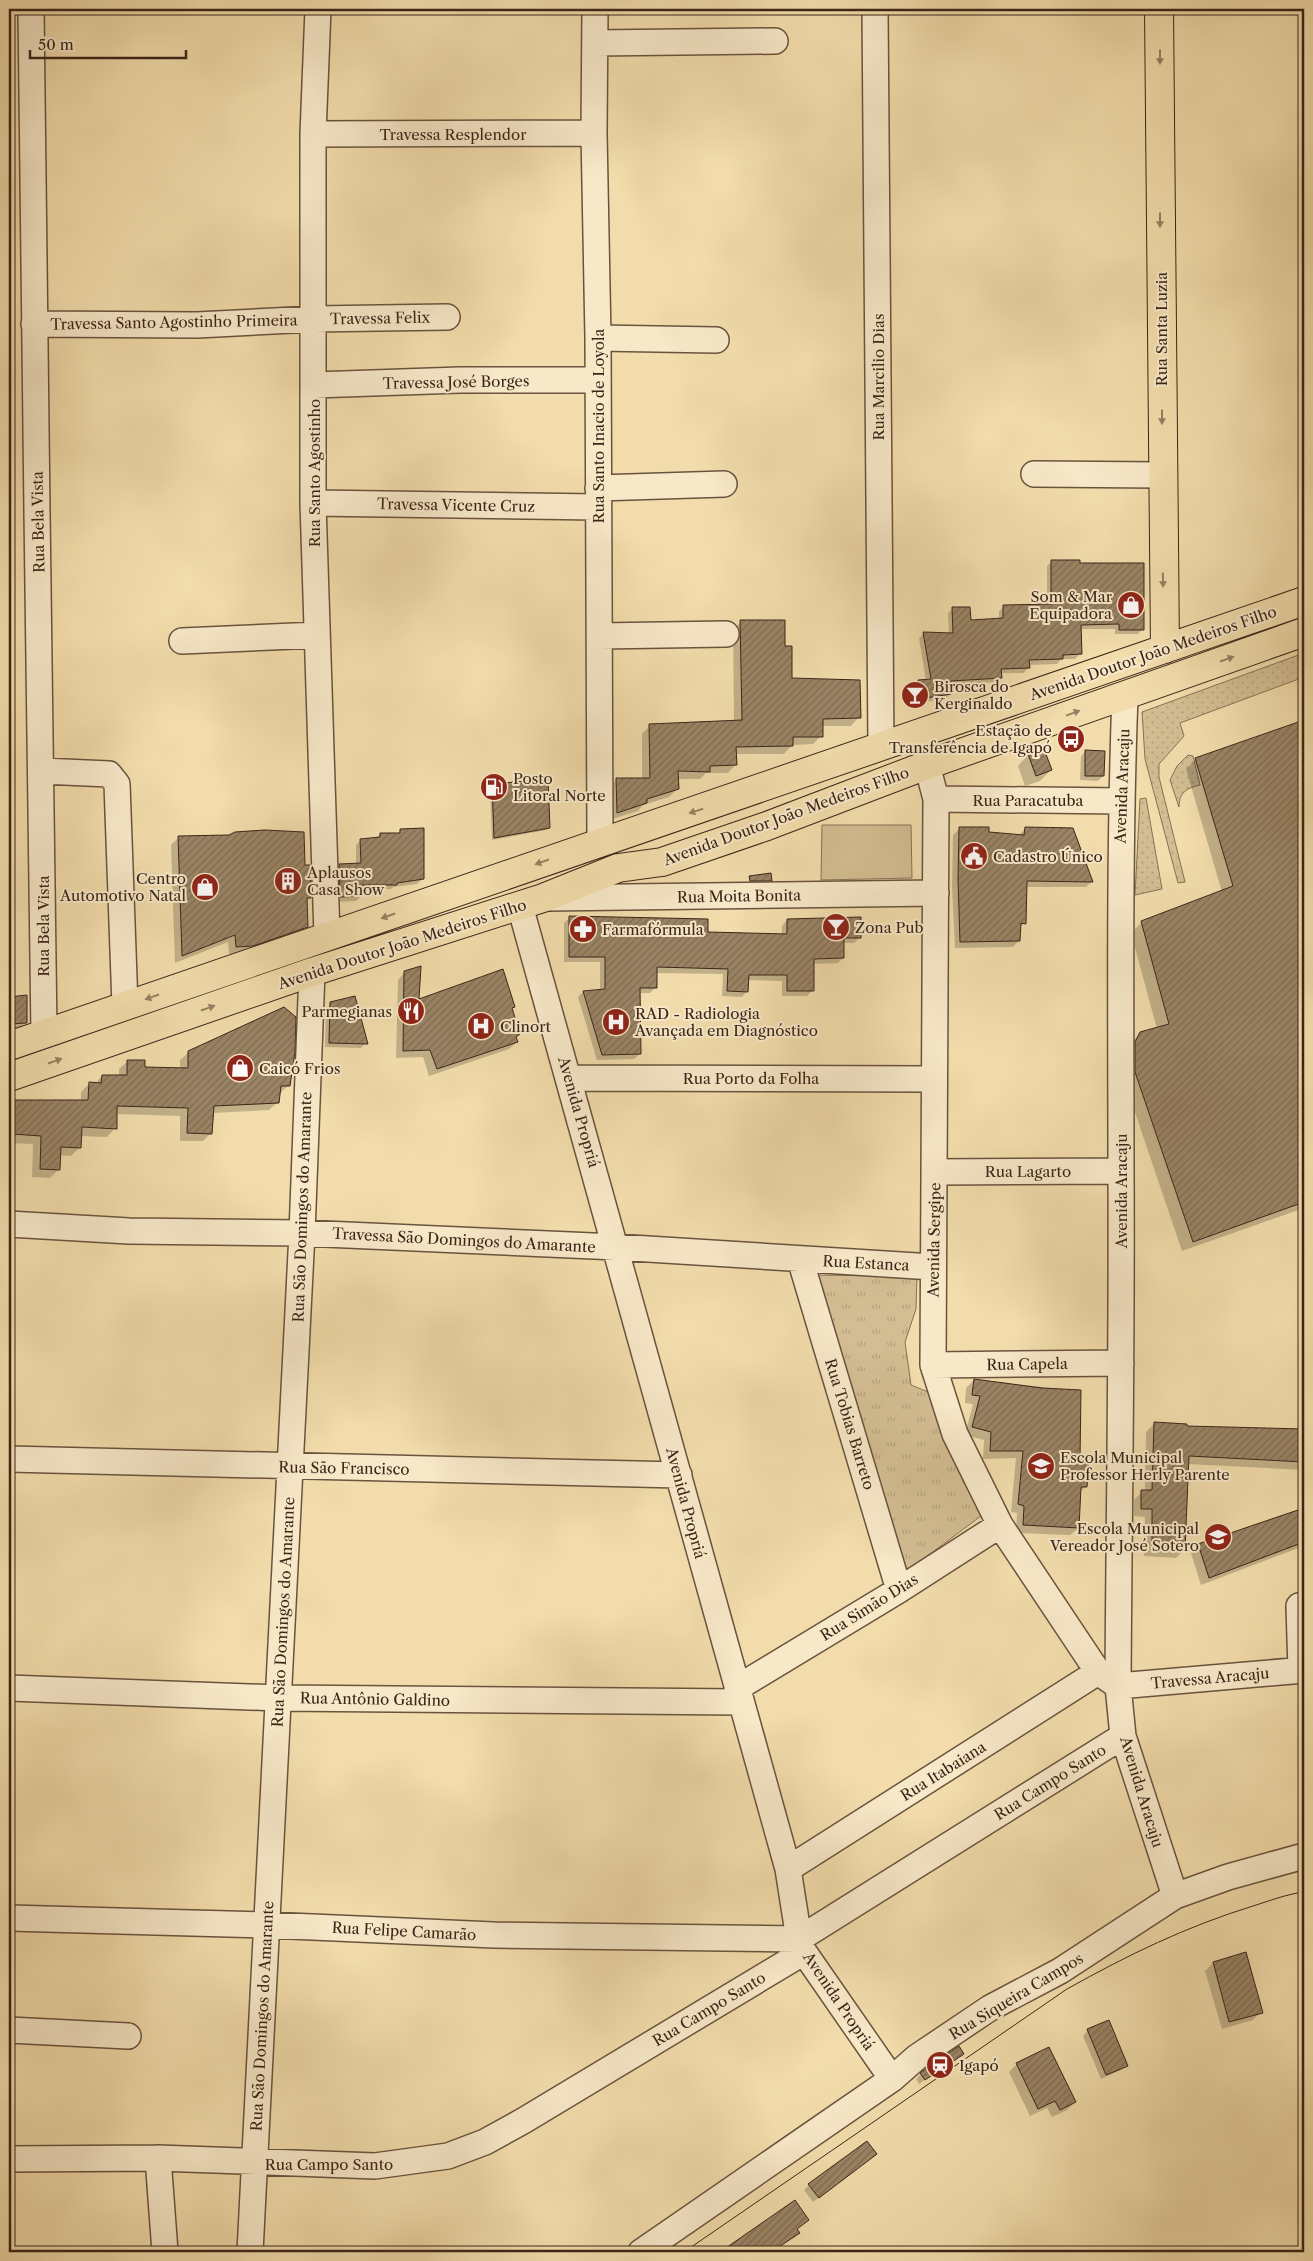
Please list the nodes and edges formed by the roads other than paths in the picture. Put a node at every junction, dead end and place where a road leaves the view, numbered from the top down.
1 (31, 9) edge
2 (318, 9) edge
3 (595, 9) edge
4 (875, 9) edge
5 (1159, 9) edge
6 (775, 41) dead end
7 (595, 43) junction
8 (313, 134) junction
9 (594, 134) junction
10 (447, 318) dead end
11 (313, 319) junction
12 (34, 324) junction
13 (598, 338) junction
14 (716, 340) dead end
15 (597, 380) junction
16 (314, 385) junction
17 (1034, 474) dead end
18 (1162, 475) junction
19 (724, 484) dead end
20 (598, 497) junction
21 (313, 503) junction
22 (1304, 601) edge
23 (1304, 632) edge
24 (726, 634) dead end
25 (317, 635) junction
26 (600, 636) junction
27 (182, 641) dead end
28 (1164, 649) junction
29 (1125, 695) junction
30 (881, 746) junction
31 (927, 765) junction
32 (42, 771) junction
33 (731, 799) junction
34 (936, 799) junction
35 (1121, 801) junction
36 (775, 823) junction
37 (600, 842) junction
38 (618, 868) junction
39 (936, 893) junction
40 (531, 902) junction
41 (327, 936) junction
42 (312, 972) junction
43 (126, 1006) junction
44 (44, 1034) junction
45 (9, 1046) edge
46 (9, 1077) edge
47 (569, 1078) junction
48 (933, 1079) junction
49 (1121, 1171) junction
50 (935, 1172) junction
51 (9, 1224) edge
52 (302, 1233) junction
53 (616, 1247) junction
54 (800, 1259) junction
55 (933, 1267) junction
56 (1121, 1363) junction
57 (933, 1366) junction
58 (9, 1459) edge
59 (290, 1467) junction
60 (679, 1476) junction
61 (1000, 1525) junction
62 (899, 1590) junction
63 (1299, 1606) dead end
64 (1303, 1670) edge
65 (1108, 1679) junction
66 (9, 1688) edge
67 (739, 1695) junction
68 (278, 1698) junction
69 (1123, 1736) junction
70 (1304, 1856) edge
71 (788, 1869) junction
72 (1304, 1869) edge
73 (1228, 1877) junction
74 (1175, 1896) junction
75 (10, 1924) edge
76 (267, 1925) junction
77 (801, 1946) junction
78 (9, 2030) edge
79 (128, 2036) dead end
80 (892, 2079) junction
81 (158, 2158) junction
82 (9, 2159) edge
83 (253, 2163) junction
84 (165, 2252) edge
85 (250, 2252) edge
86 (641, 2252) edge

1 - 12 street, Rua Bela Vista
2 - 8 street, Rua Santo Agostinho
3 - 7 street, Rua Santo Inacio de Loyola
4 - 30 street, Rua Marcilio Dias
5 -> 18 main road, Rua Santa Luzia
6 - 7 street
7 - 9 street, Rua Santo Inacio de Loyola
8 - 9 street, Travessa Resplendor
8 - 11 street, Rua Santo Agostinho
9 - 13 street, Rua Santo Inacio de Loyola
10 - 11 street, Travessa Felix
11 - 12 street, Travessa Santo Agostinho Primeira
11 - 16 street, Rua Santo Agostinho
12 - 32 street, Rua Bela Vista
13 - 14 street
13 - 15 street, Rua Santo Inacio de Loyola
15 - 16 street, Travessa José Borges
15 - 20 street, Rua Santo Inacio de Loyola
16 - 21 street, Rua Santo Agostinho
17 - 18 street
18 -> 28 main road, Rua Santa Luzia
19 - 20 street, Travessa Vicente Cruz
20 - 21 street, Travessa Vicente Cruz
20 - 26 street, Rua Santo Inacio de Loyola
21 - 25 street, Rua Santo Agostinho
22 - 28 main road, Avenida Doutor João Medeiros Filho
29 -> 23 main road, Avenida Doutor João Medeiros Filho
24 - 26 street
25 - 27 street
25 - 41 street, Rua Santo Agostinho
26 - 37 street, Rua Santo Inacio de Loyola
28 - 30 main road, Avenida Doutor João Medeiros Filho
31 -> 29 main road, Avenida Doutor João Medeiros Filho
29 - 35 street, Avenida Aracaju
30 - 33 main road, Avenida Doutor João Medeiros Filho
30 - 36 main road
31 - 34 street, Avenida Sergipe
31 - 36 main road, Avenida Doutor João Medeiros Filho
32 - 43 street
32 - 44 street, Rua Bela Vista
33 -> 37 main road, Avenida Doutor João Medeiros Filho
33 - 38 main road
34 - 35 street, Rua Paracatuba
34 - 39 street, Avenida Sergipe
35 - 49 street, Avenida Aracaju
36 - 38 main road, Avenida Doutor João Medeiros Filho
37 -> 41 main road, Avenida Doutor João Medeiros Filho
38 - 40 main road, Avenida Doutor João Medeiros Filho
39 - 40 street, Rua Moita Bonita
39 - 48 street, Avenida Sergipe
40 - 42 main road, Avenida Doutor João Medeiros Filho
40 - 47 street, Avenida Propriá
41 -> 43 main road, Avenida Doutor João Medeiros Filho
46 -> 42 main road, Avenida Doutor João Medeiros Filho
42 - 52 street, Rua São Domingos do Amarante
43 - 44 main road, Avenida Doutor João Medeiros Filho
44 - 45 main road, Avenida Doutor João Medeiros Filho
47 - 48 street, Rua Porto da Folha
47 - 53 street, Avenida Propriá
48 - 50 street, Avenida Sergipe
49 - 50 street, Rua Lagarto
49 - 56 street, Avenida Aracaju
50 - 55 street, Avenida Sergipe
51 - 52 street, Travessa São Domingos do Amarante
52 - 53 street, Travessa São Domingos do Amarante
52 - 59 street, Rua São Domingos do Amarante
53 - 54 street, Travessa São Domingos do Amarante
53 - 60 street, Avenida Propriá
54 - 55 street, Rua Estanca
54 - 62 street, Rua Tobias Barreto
55 - 57 street, Avenida Sergipe
56 - 57 street, Rua Capela
56 - 65 street, Avenida Aracaju
57 - 61 street, Avenida Sergipe
58 - 59 street, Rua São Francisco
59 - 60 street, Rua São Francisco
59 - 68 street, Rua São Domingos do Amarante
60 - 67 street, Avenida Propriá
61 - 62 street, Rua Simão Dias
61 - 65 street, Avenida Sergipe
62 - 67 street, Rua Simão Dias
63 - 64 street, Travessa Aracaju
64 - 65 street, Travessa Aracaju
65 - 69 street, Avenida Aracaju
65 - 71 street, Rua Itabaiana
66 - 68 street, Rua Antônio Galdino
67 - 68 street, Rua Antônio Galdino
67 - 71 street, Avenida Propriá
68 - 76 street, Rua São Domingos do Amarante
69 - 74 street, Avenida Aracaju
69 - 77 street, Rua Campo Santo
70 - 73 street, Rua Siqueira Campos
71 - 77 street, Avenida Propriá
72 - 73 street, Rua Siqueira Campos
73 - 74 street, Rua Siqueira Campos
74 - 80 street, Rua Siqueira Campos
75 - 76 street, Rua Felipe Camarão
76 - 77 street, Rua Felipe Camarão
76 - 83 street, Rua São Domingos do Amarante
77 - 80 street, Avenida Propriá
77 - 83 street, Rua Campo Santo
78 - 79 street
80 - 86 street, Rua Siqueira Campos
81 - 82 street, Rua Campo Santo
81 - 83 street, Rua Campo Santo
81 - 84 street
83 - 85 street, Rua São Domingos do Amarante

